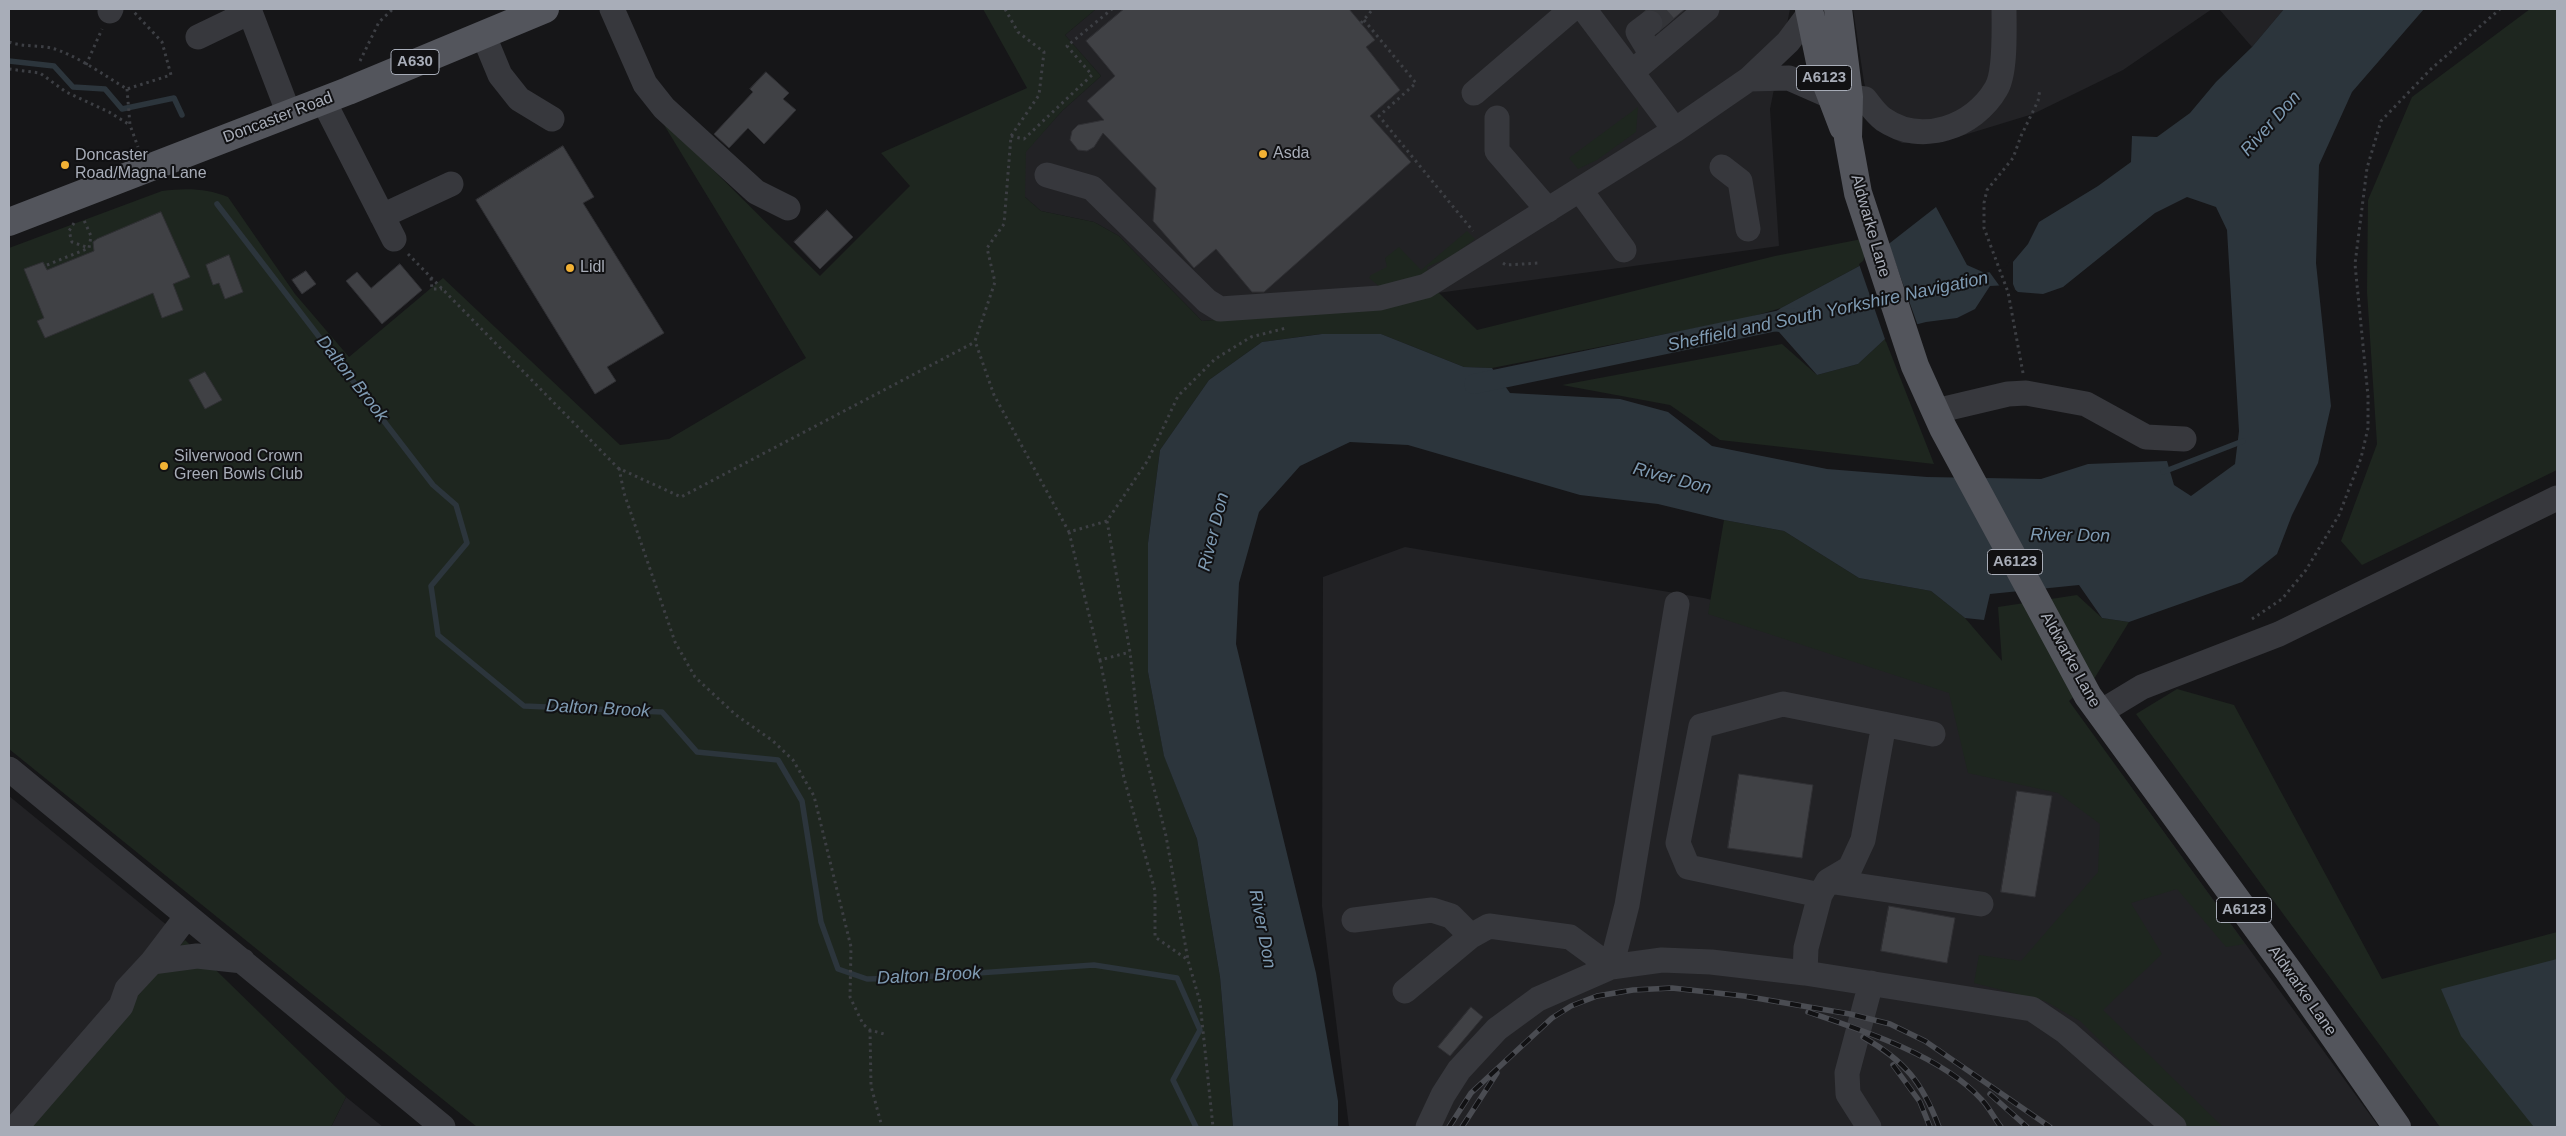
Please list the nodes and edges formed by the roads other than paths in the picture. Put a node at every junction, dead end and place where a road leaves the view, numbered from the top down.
1 (545, 9) edge
2 (612, 9) edge
3 (1572, 9) edge
4 (1584, 9) edge
5 (1707, 9) edge
6 (1838, 9) edge
7 (2004, 9) edge
8 (1809, 12) edge
9 (1650, 22) tunnel mouth
10 (483, 34) junction
11 (198, 37) dead end
12 (1652, 55) junction
13 (1632, 72) junction
14 (1749, 80) junction
15 (1474, 93) dead end
16 (1839, 96) junction
17 (323, 100) junction
18 (289, 114) junction
19 (1497, 118) dead end
20 (552, 119) dead end
21 (1675, 130) junction
22 (1722, 167) dead end
23 (1047, 175) dead end
24 (451, 184) dead end
25 (1580, 190) junction
26 (788, 208) dead end
27 (1548, 210) junction
28 (382, 216) junction
29 (9, 222) edge
30 (1748, 229) dead end
31 (394, 239) road end
32 (1624, 250) dead end
33 (1940, 419) junction
34 (2184, 439) dead end
35 (2557, 498) edge
36 (1677, 604) dead end
37 (2094, 704) junction
38 (1884, 724) junction
39 (1933, 734) dead end
40 (9, 769) edge
41 (1824, 888) junction
42 (1981, 904) dead end
43 (187, 916) junction
44 (1354, 920) dead end
45 (1471, 936) junction
46 (243, 961) junction
47 (152, 962) junction
48 (1611, 967) junction
49 (1805, 973) junction
50 (1871, 983) junction
51 (1406, 991) dead end
52 (16, 1127) edge
53 (443, 1127) edge
54 (1428, 1127) edge
55 (1869, 1127) edge
56 (2174, 1127) edge
57 (2397, 1127) edge

1 - 10 main road, Doncaster Road / A630
2 - 26 street
3 - 15 street
4 - 13 street
5 - 12 street
6 - 16 main road, Aldwarke Lane / A6123
7 - 16 street
8 - 14 street
8 - 16 main road, Aldwarke Lane / A6123
9 - 12 street
10 - 17 main road, Doncaster Road / A630
10 - 20 street
11 - 18 street
12 - 13 street
13 - 21 street
14 - 16 street
14 - 21 street
16 - 33 main road, Aldwarke Lane / A6123
17 - 18 main road, Doncaster Road / A630
17 - 28 street
18 - 29 main road, Doncaster Road / A630
19 - 27 street
21 - 25 street
22 - 30 street
23 - 27 street
24 - 28 street
25 - 27 street
25 - 32 street
28 - 31 street
33 - 34 street
33 - 37 main road, Aldwarke Lane / A6123
35 - 37 street
36 - 48 street
37 - 57 main road, Aldwarke Lane / A6123
38 - 39 street
38 - 41 street
38 - 41 street
40 - 43 street
41 - 42 street
41 - 49 street
43 - 46 street
43 - 47 street
44 - 45 street
45 - 48 street
45 - 51 street
46 - 47 street
46 - 53 street
47 - 52 street
48 - 49 street
48 - 54 street
49 - 50 street
50 - 55 street
50 - 56 street

